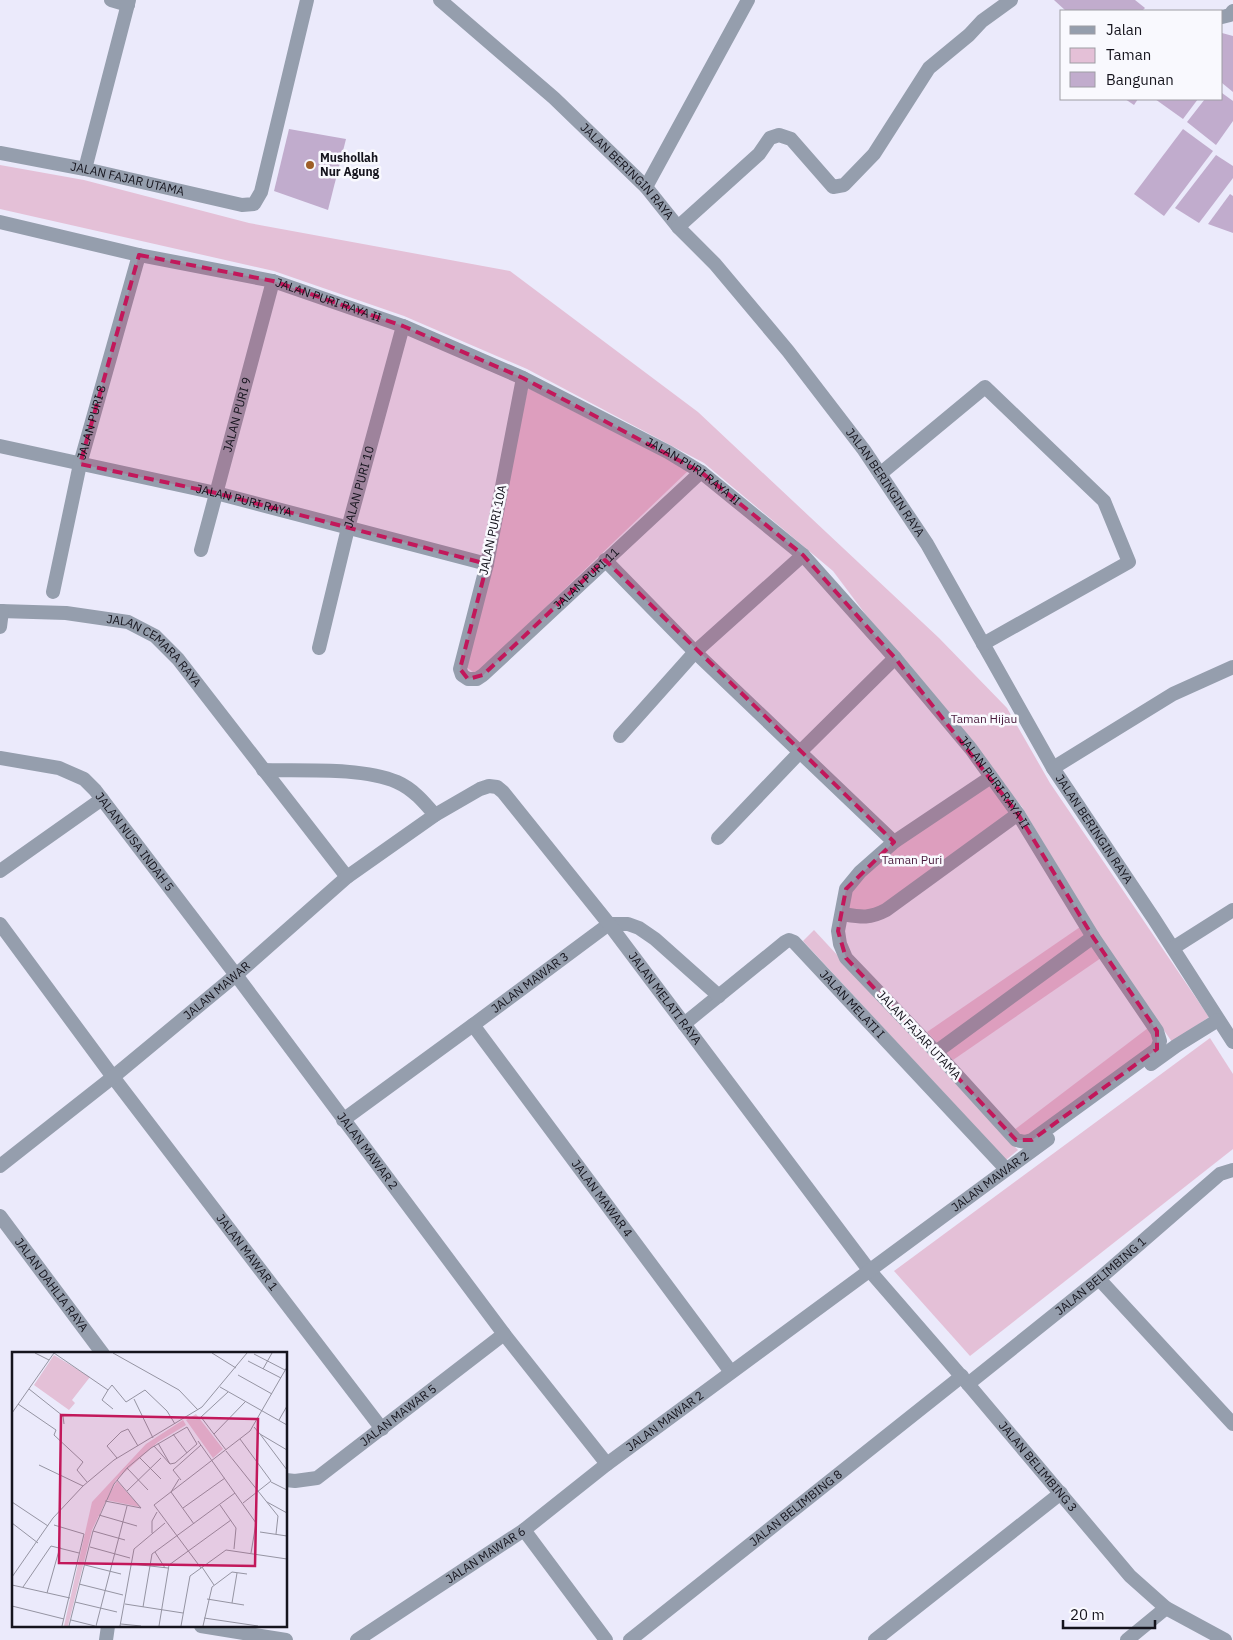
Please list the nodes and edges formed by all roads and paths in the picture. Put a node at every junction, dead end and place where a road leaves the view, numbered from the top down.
1 (111, 0) edge
2 (307, 0) edge
3 (440, 0) edge
4 (748, 0) edge
5 (1011, 0) edge
6 (129, 2) edge
7 (0, 153) edge
8 (85, 168) junction
9 (646, 187) junction
10 (0, 222) edge
11 (678, 227) junction
12 (139, 255) junction
13 (273, 281) junction
14 (403, 326) junction
15 (523, 378) junction
16 (0, 446) edge
17 (80, 464) junction
18 (701, 472) junction
19 (880, 474) junction
20 (216, 493) junction
21 (348, 528) junction
22 (201, 550) dead end
23 (803, 555) junction
24 (606, 560) junction
25 (487, 564) junction
26 (53, 592) dead end
27 (1, 611) edge
28 (0, 627) edge
29 (983, 644) junction
30 (319, 648) dead end
31 (696, 652) junction
32 (895, 658) junction
33 (1233, 667) edge
34 (468, 678) joint
35 (620, 736) dead end
36 (800, 752) junction
37 (0, 758) edge
38 (1053, 768) junction
39 (263, 770) junction
40 (991, 777) junction
41 (102, 799) junction
42 (1018, 814) junction
43 (435, 815) junction
44 (718, 838) dead end
45 (894, 842) junction
46 (0, 871) edge
47 (347, 878) junction
48 (1233, 910) edge
49 (842, 914) junction
50 (0, 924) edge
51 (609, 924) junction
52 (1093, 937) junction
53 (1173, 948) junction
54 (236, 975) junction
55 (719, 996) junction
56 (1218, 1020) junction
57 (684, 1024) junction
58 (473, 1025) junction
59 (1233, 1042) edge
60 (936, 1052) junction
61 (113, 1077) junction
62 (343, 1120) junction
63 (1025, 1142) joint
64 (0, 1166) edge
65 (1006, 1169) junction
66 (1233, 1170) edge
67 (0, 1216) edge
68 (869, 1270) junction
69 (1099, 1279) junction
70 (504, 1334) junction
71 (102, 1352) edge
72 (731, 1372) junction
73 (965, 1380) junction
74 (1233, 1424) edge
75 (382, 1429) junction
76 (607, 1464) junction
77 (288, 1480) edge
78 (1061, 1492) junction
79 (524, 1530) junction
80 (1166, 1608) junction
81 (213, 1628) edge
82 (286, 1640) edge
83 (357, 1640) edge
84 (606, 1640) edge
85 (630, 1640) edge
86 (875, 1640) edge
87 (1127, 1640) edge
88 (1225, 1640) edge

1 - 6 street
2 - 8 street, JALAN FAJAR UTAMA
3 - 9 street, JALAN BERINGIN RAYA
4 - 9 street
5 - 11 street
6 - 8 street
7 - 8 street, JALAN FAJAR UTAMA
9 - 11 street, JALAN BERINGIN RAYA
10 - 12 street, JALAN PURI RAYA II
11 - 19 street, JALAN BERINGIN RAYA
12 - 13 street, JALAN PURI RAYA II
12 - 17 street, JALAN PURI 8
13 - 14 street, JALAN PURI RAYA II
13 - 20 street, JALAN PURI 9
14 - 15 street, JALAN PURI RAYA II
14 - 21 street, JALAN PURI 10
15 - 18 street, JALAN PURI RAYA II
15 - 25 street, JALAN PURI 10A
16 - 17 street, JALAN PURI RAYA
17 - 20 street, JALAN PURI RAYA
17 - 26 street, JALAN PURI 8
18 - 23 street, JALAN PURI RAYA II
18 - 24 street, JALAN PURI 11
19 - 29 street, JALAN BERINGIN RAYA
19 - 29 street
20 - 21 street, JALAN PURI RAYA
20 - 22 street, JALAN PURI 9
21 - 25 street, JALAN PURI RAYA
21 - 30 street, JALAN PURI 10
23 - 31 street
23 - 32 street, JALAN PURI RAYA II
24 - 31 street
24 - 34 street, JALAN PURI 11
25 - 34 street, JALAN PURI 10A
27 - 28 street
27 - 39 street, JALAN CEMARA RAYA
29 - 38 street, JALAN BERINGIN RAYA
31 - 35 street
31 - 36 street
32 - 36 street
32 - 40 street, JALAN PURI RAYA II
33 - 38 street
36 - 44 street
36 - 45 street
37 - 41 street, JALAN NUSA INDAH 5
38 - 53 street, JALAN BERINGIN RAYA
39 - 43 street
39 - 47 street, JALAN CEMARA RAYA
40 - 42 street, JALAN PURI RAYA II
40 - 45 street, JALAN FAJAR UTAMA
41 - 46 street
41 - 54 street, JALAN NUSA INDAH 5
42 - 49 street
42 - 52 street, JALAN PURI RAYA II
43 - 47 street, JALAN MAWAR
43 - 51 street, JALAN MELATI RAYA
45 - 49 street, JALAN FAJAR UTAMA
47 - 54 street, JALAN MAWAR
48 - 53 street
49 - 60 street, JALAN FAJAR UTAMA
50 - 61 street, JALAN MAWAR 1
51 - 55 street
51 - 57 street, JALAN MELATI RAYA
51 - 58 street, JALAN MAWAR 3
52 - 60 street
52 - 63 street, JALAN PURI RAYA II
53 - 56 street, JALAN BERINGIN RAYA
54 - 61 street, JALAN MAWAR
54 - 62 street, JALAN MAWAR 2
55 - 57 street, JALAN MELATI I
55 - 65 street, JALAN MELATI I
56 - 59 street, JALAN BERINGIN RAYA
56 - 65 street, JALAN MAWAR 2
57 - 68 street, JALAN MELATI RAYA
58 - 62 street, JALAN MAWAR 3
58 - 72 street, JALAN MAWAR 4
60 - 63 street, JALAN FAJAR UTAMA
61 - 64 street, JALAN MAWAR
61 - 75 street, JALAN MAWAR 1
62 - 70 street, JALAN MAWAR 2
65 - 68 street, JALAN MAWAR 2
66 - 69 street, JALAN BELIMBING 1
67 - 71 street, JALAN DAHLIA RAYA
68 - 72 street, JALAN MAWAR 2
68 - 73 street, JALAN BELIMBING 3
69 - 73 street, JALAN BELIMBING 1
69 - 74 street
70 - 75 street, JALAN MAWAR 5
70 - 76 street, JALAN MAWAR 2
72 - 76 street, JALAN MAWAR 2
73 - 78 street, JALAN BELIMBING 3
73 - 85 street, JALAN BELIMBING 8
75 - 77 street, JALAN MAWAR 5
76 - 79 street, JALAN MAWAR 6
78 - 80 street, JALAN BELIMBING 3
78 - 86 street
79 - 83 street, JALAN MAWAR 6
79 - 84 street
80 - 87 street
80 - 88 street, JALAN BELIMBING 3
81 - 82 street

